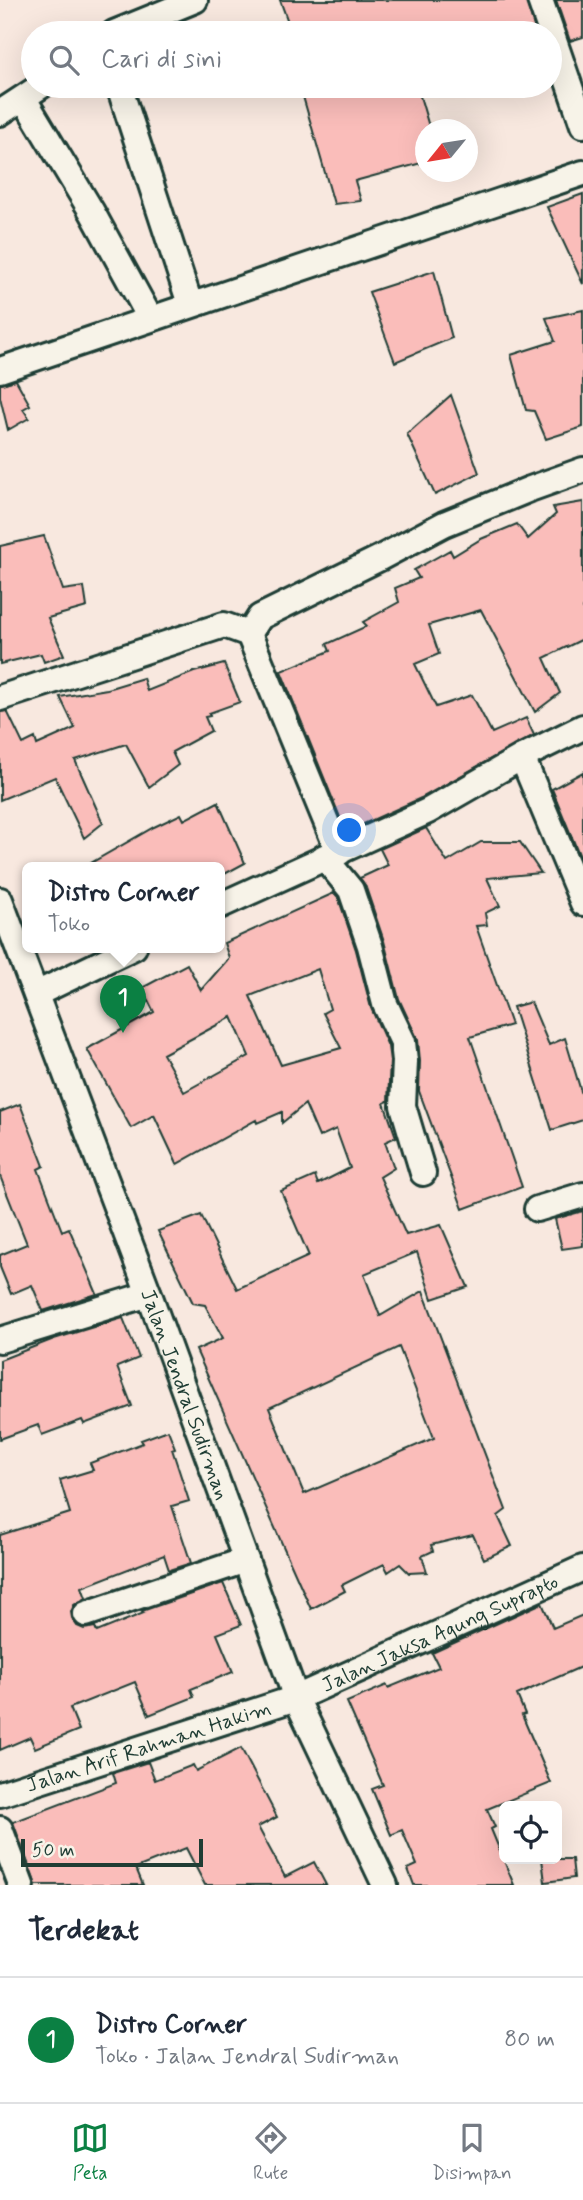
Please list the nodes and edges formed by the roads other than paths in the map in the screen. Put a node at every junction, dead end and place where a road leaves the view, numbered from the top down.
1 (195, 0) edge
2 (540, 0) edge
3 (143, 21) edge
4 (547, 21) edge
5 (562, 64) edge
6 (23, 98) edge
7 (35, 98) edge
8 (123, 98) edge
9 (0, 113) edge
10 (583, 125) edge
11 (583, 173) edge
12 (190, 304) junction
13 (150, 318) junction
14 (0, 370) edge
15 (583, 470) edge
16 (249, 634) junction
17 (0, 698) edge
18 (583, 727) edge
19 (522, 757) junction
20 (332, 855) junction
21 (0, 900) edge
22 (225, 903) edge
23 (583, 903) edge
24 (5, 927) edge
25 (121, 953) edge
26 (36, 994) junction
27 (422, 1173) dead end
28 (583, 1195) edge
29 (537, 1209) dead end
30 (149, 1294) junction
31 (0, 1340) edge
32 (246, 1560) junction
33 (583, 1568) edge
34 (86, 1614) dead end
35 (296, 1698) junction
36 (0, 1794) edge
37 (0, 1829) edge
38 (21, 1885) edge
39 (385, 1885) edge

1 - 3 street
2 - 4 street
5 - 10 street
6 - 9 street
7 - 13 street
8 - 12 street
11 - 12 street
12 - 13 street
13 - 14 street
15 - 16 street
16 - 17 street
16 - 20 street
18 - 19 street
19 - 20 street
19 - 23 street
20 - 22 street
20 - 27 street
21 - 24 street, Jalan Jendral Sudirman
24 - 26 street, Jalan Jendral Sudirman
25 - 26 street
26 - 30 street, Jalan Jendral Sudirman
28 - 29 street
30 - 31 street
30 - 32 street, Jalan Jendral Sudirman
32 - 34 street
32 - 35 street, Jalan Jendral Sudirman
33 - 35 street, Jalan Jaksa Agung Suprapto
35 - 36 street, Jalan Arif Rahman Hakim
35 - 39 street, Jalan Jendral Sudirman
37 - 38 street

